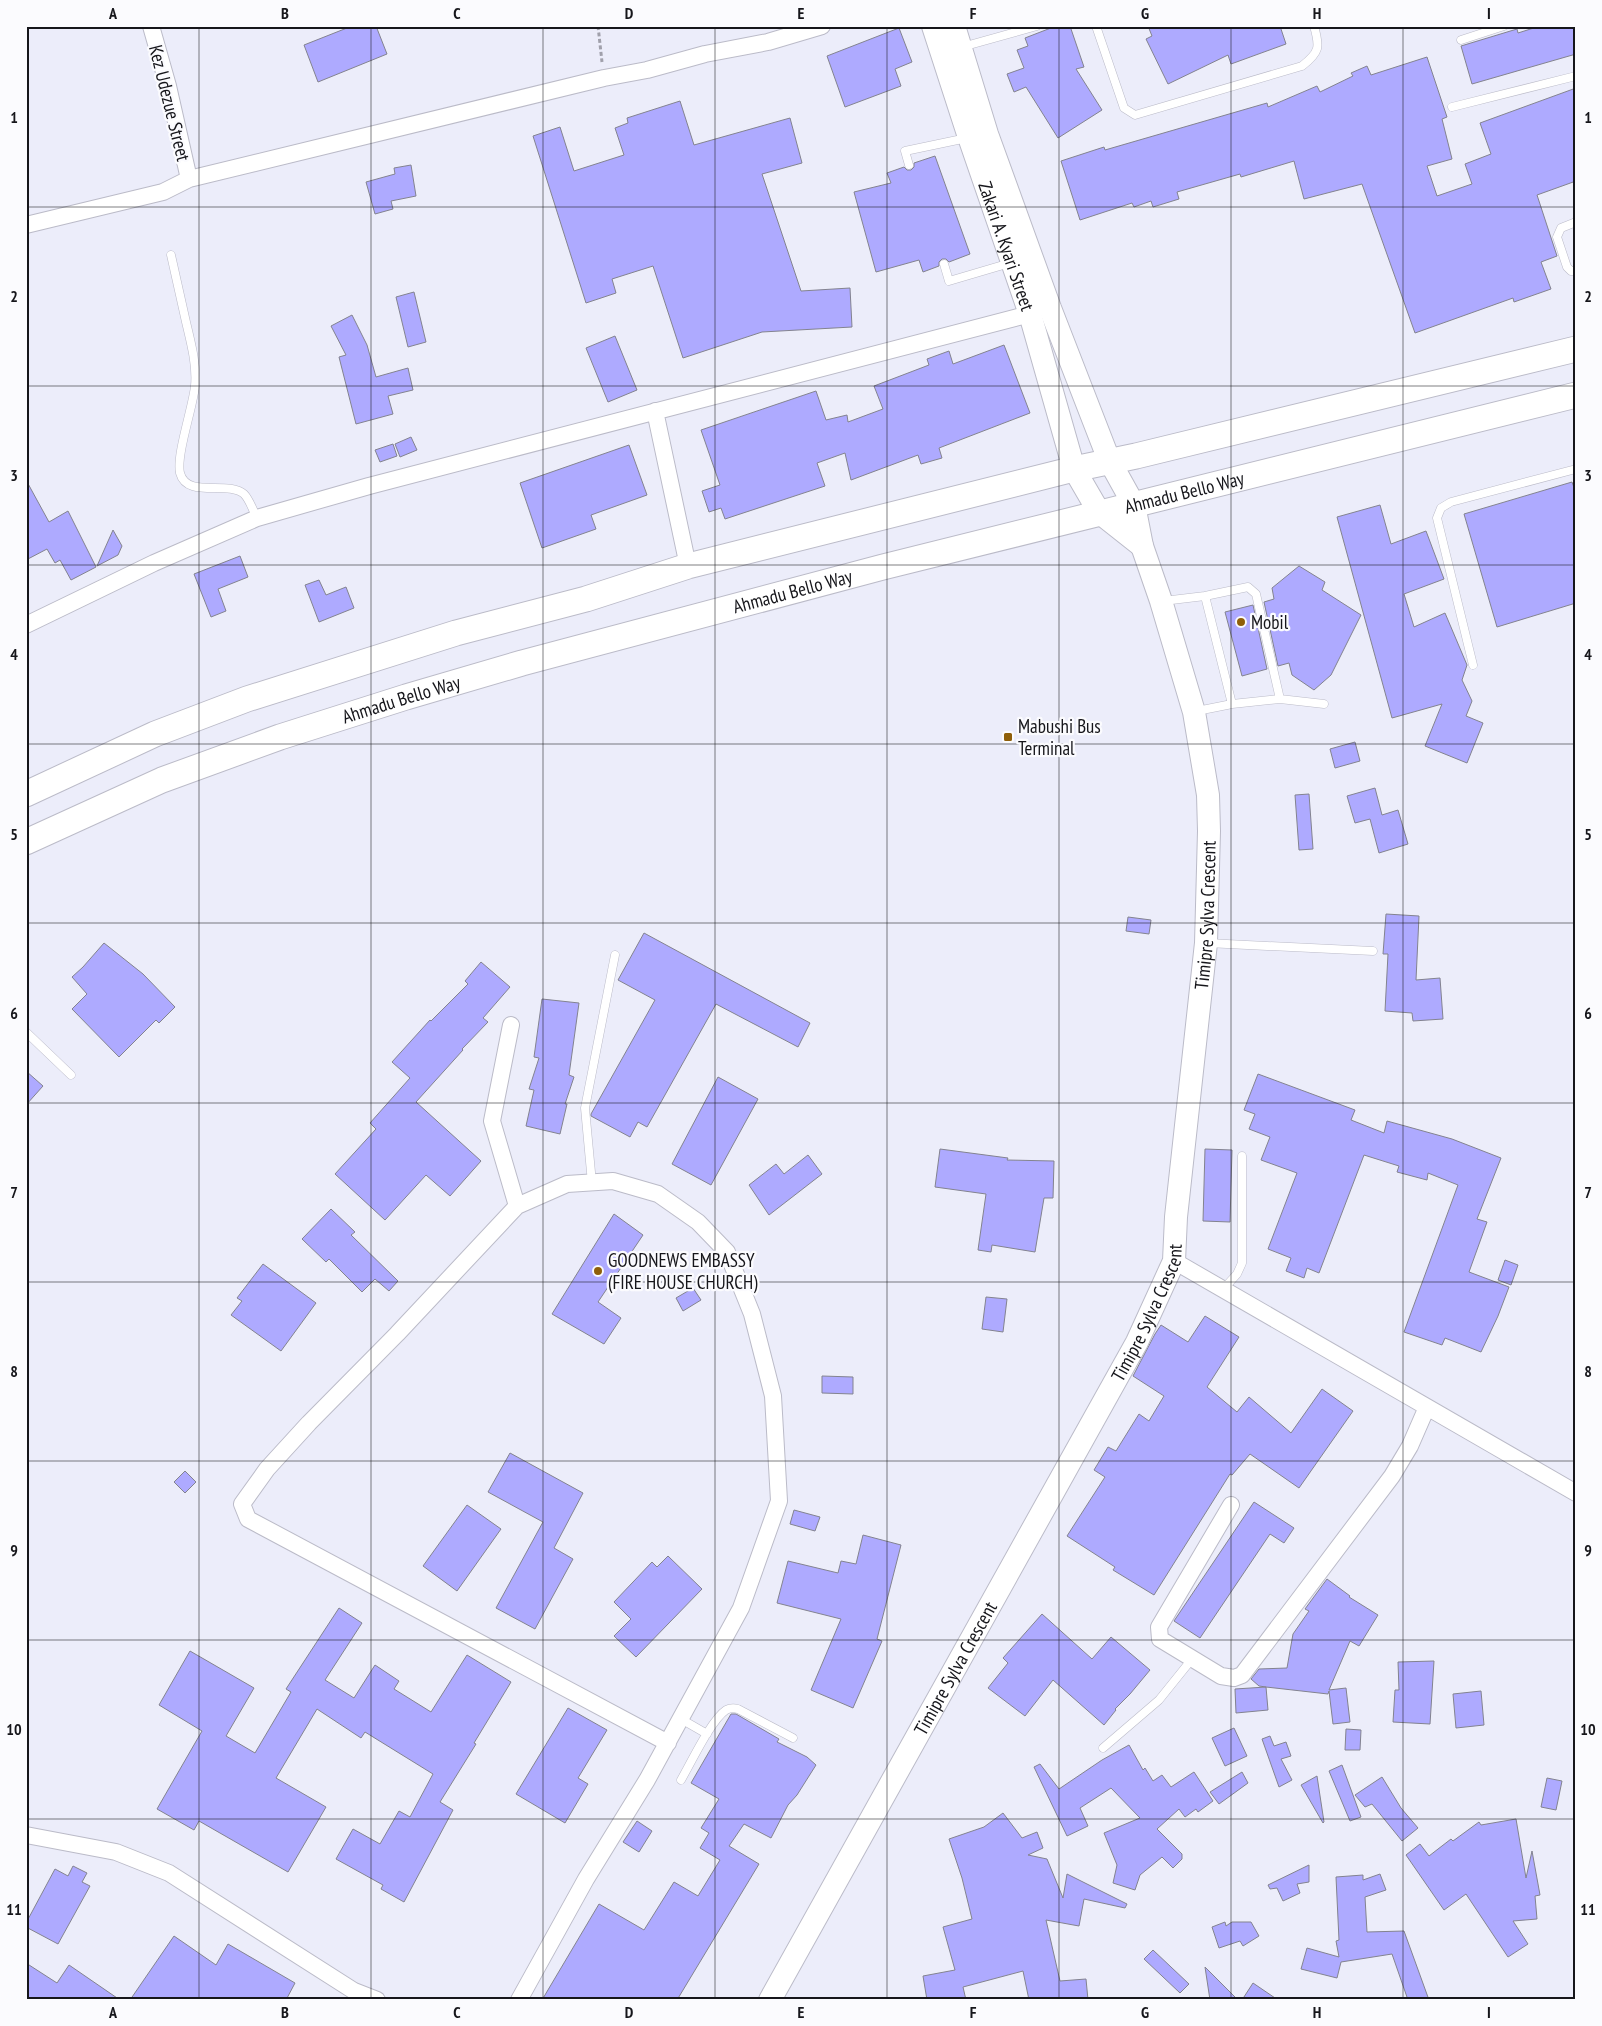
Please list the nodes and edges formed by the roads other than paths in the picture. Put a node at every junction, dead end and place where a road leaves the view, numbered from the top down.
1 (151, 26) edge
2 (822, 26) edge
3 (1037, 26) edge
4 (1096, 26) edge
5 (1314, 26) edge
6 (1504, 26) edge
7 (1014, 29) edge
8 (953, 31) edge
9 (1461, 40) dead end
10 (1576, 76) edge
11 (1452, 108) dead end
12 (969, 137) junction
13 (909, 165) dead end
14 (189, 179) junction
15 (1576, 222) edge
16 (26, 225) edge
17 (171, 255) dead end
18 (1012, 262) junction
19 (944, 264) dead end
20 (1576, 271) edge
21 (1030, 314) junction
22 (1576, 349) edge
23 (1576, 395) edge
24 (655, 411) junction
25 (1109, 460) junction
26 (1074, 469) junction
27 (1576, 469) edge
28 (1134, 505) junction
29 (1099, 512) junction
30 (256, 518) junction
31 (1142, 546) junction
32 (688, 566) junction
33 (1205, 596) junction
34 (1161, 601) junction
35 (26, 625) edge
36 (1473, 665) dead end
37 (1280, 699) junction
38 (1232, 704) junction
39 (1324, 704) dead end
40 (1194, 712) junction
41 (26, 794) edge
42 (26, 842) edge
43 (1206, 943) junction
44 (1373, 951) dead end
45 (615, 956) dead end
46 (511, 1025) dead end
47 (26, 1032) edge
48 (71, 1075) dead end
49 (1242, 1156) dead end
50 (592, 1183) junction
51 (517, 1206) junction
52 (1174, 1261) junction
53 (1214, 1284) junction
54 (1427, 1408) junction
55 (1576, 1493) edge
56 (1231, 1505) dead end
57 (1192, 1658) junction
58 (681, 1719) junction
59 (707, 1734) junction
60 (793, 1738) dead end
61 (668, 1743) junction
62 (1103, 1748) dead end
63 (681, 1780) dead end
64 (26, 1834) edge
65 (352, 1995) edge
66 (377, 2000) edge
67 (520, 2000) edge
68 (770, 2000) edge

1 - 14 street, Kez Udezue Street
2 - 14 street
3 - 7 lane
4 - 5 lane
6 - 9 lane
7 - 8 lane
8 - 12 street, Zakari A. Kyari Street
8 - 25 street, Zakari A. Kyari Street
10 - 11 lane
12 - 13 lane
12 - 18 street, Zakari A. Kyari Street
14 - 16 street
15 - 20 lane
17 - 30 lane
18 - 19 lane
18 - 21 street, Zakari A. Kyari Street
21 - 24 street
21 - 26 street, Zakari A. Kyari Street
22 - 25 main road
23 - 28 main road, Ahmadu Bello Way
24 - 30 street
24 - 32 street
25 - 26 main road
25 - 28 street, Timipre Sylva Crescent
26 - 29 street
26 - 32 main road
27 - 36 lane
28 - 29 main road, Ahmadu Bello Way
28 - 31 street, Timipre Sylva Crescent
29 - 31 street
29 - 42 main road, Ahmadu Bello Way
30 - 35 street
31 - 34 street, Timipre Sylva Crescent
32 - 41 main road
33 - 34 lane
33 - 37 lane
33 - 38 lane
34 - 40 street, Timipre Sylva Crescent
37 - 38 lane
37 - 39 lane
38 - 40 lane
40 - 43 street, Timipre Sylva Crescent
43 - 44 lane
43 - 52 street, Timipre Sylva Crescent
45 - 50 lane
46 - 51 street
47 - 48 lane
49 - 53 lane
50 - 51 street
50 - 58 street
51 - 61 street
52 - 53 street
52 - 68 street, Timipre Sylva Crescent
53 - 54 street
54 - 55 street
54 - 57 street
56 - 57 street
57 - 62 lane
58 - 59 lane
58 - 61 street
59 - 60 lane
59 - 63 lane
61 - 67 street
64 - 65 street
65 - 66 street

